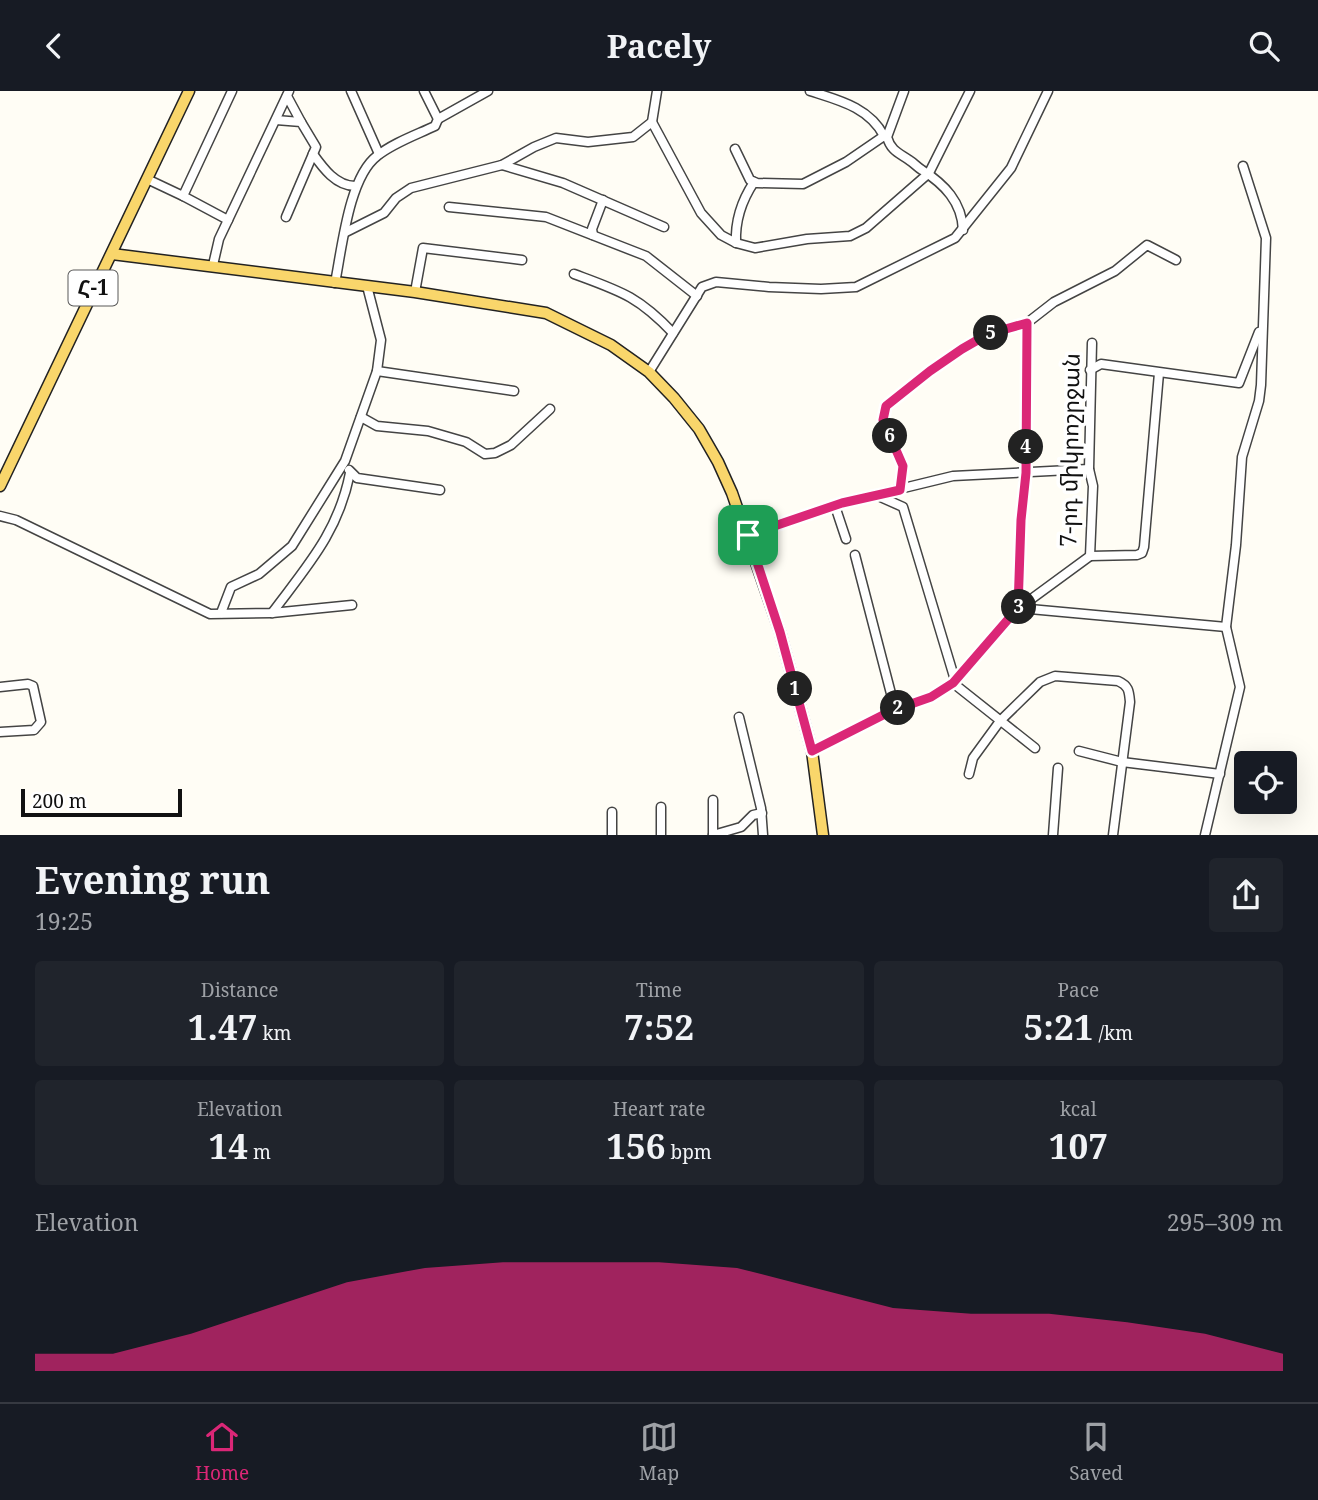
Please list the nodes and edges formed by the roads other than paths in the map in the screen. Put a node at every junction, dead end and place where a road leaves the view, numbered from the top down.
1 (188, 91) edge
2 (232, 91) edge
3 (351, 91) edge
4 (424, 91) edge
5 (488, 91) edge
6 (657, 91) edge
7 (810, 91) edge
8 (904, 91) edge
9 (970, 91) edge
10 (1048, 91) edge
11 (288, 93) edge
12 (438, 119) junction
13 (276, 120) junction
14 (301, 122) junction
15 (652, 122) junction
16 (886, 137) junction
17 (735, 149) dead end
18 (313, 153) junction
19 (379, 154) junction
20 (502, 165) junction
21 (1243, 166) dead end
22 (929, 173) junction
23 (147, 179) junction
24 (754, 182) junction
25 (355, 186) junction
26 (183, 197) junction
27 (603, 200) junction
28 (449, 207) dead end
29 (286, 218) dead end
30 (228, 220) junction
31 (664, 227) dead end
32 (963, 230) junction
33 (346, 232) junction
34 (593, 235) junction
35 (736, 243) junction
36 (111, 254) junction
37 (522, 260) dead end
38 (1176, 260) dead end
39 (213, 265) junction
40 (574, 274) dead end
41 (335, 283) junction
42 (367, 286) junction
43 (415, 292) junction
44 (697, 296) junction
45 (1262, 320) junction
46 (1027, 323) junction
47 (673, 333) junction
48 (1092, 343) dead end
49 (1090, 370) junction
50 (377, 371) junction
51 (649, 372) junction
52 (1159, 373) junction
53 (514, 391) dead end
54 (550, 409) dead end
55 (361, 417) junction
56 (345, 461) junction
57 (1089, 469) junction
58 (350, 473) junction
59 (1026, 473) junction
60 (0, 486) edge
61 (440, 490) dead end
62 (900, 490) junction
63 (876, 495) junction
64 (835, 506) junction
65 (0, 516) edge
66 (748, 535) junction
67 (846, 539) dead end
68 (855, 555) dead end
69 (1090, 556) junction
70 (352, 605) dead end
71 (1018, 608) junction
72 (221, 613) junction
73 (272, 613) junction
74 (1226, 627) junction
75 (954, 681) junction
76 (0, 687) edge
77 (895, 709) junction
78 (739, 716) dead end
79 (1000, 721) junction
80 (0, 732) edge
81 (1035, 748) dead end
82 (812, 751) junction
83 (1079, 751) dead end
84 (1122, 762) junction
85 (1058, 768) dead end
86 (1220, 773) junction
87 (969, 774) dead end
88 (713, 800) dead end
89 (661, 807) dead end
90 (612, 812) dead end
91 (762, 813) junction
92 (612, 835) edge
93 (661, 835) edge
94 (713, 835) edge
95 (763, 835) edge
96 (823, 835) edge
97 (1053, 835) edge
98 (1113, 835) edge
99 (1205, 835) edge

1 - 23 main road, Հ-1
2 - 26 street
3 - 19 street
4 - 12 street
5 - 12 street
6 - 15 street
7 - 16 street
8 - 16 street
9 - 22 street
10 - 32 street
11 - 13 street
11 - 14 street
12 - 19 street
13 - 14 street
13 - 30 street
14 - 18 street
15 - 20 street
15 - 35 street
16 - 22 street
16 - 24 street
17 - 24 street
18 - 25 street
18 - 29 street
19 - 25 street
20 - 27 street
20 - 33 street
21 - 45 street
22 - 32 street
22 - 35 street
23 - 26 street
23 - 36 main road, Հ-1
24 - 35 street
25 - 33 street
26 - 30 street
27 - 31 street
27 - 34 street
28 - 34 street
30 - 39 street
32 - 44 street
33 - 41 street
34 - 44 street
36 - 39 main road
36 - 60 main road, Հ-1
37 - 43 street
38 - 46 street
39 - 41 main road
40 - 47 street
41 - 42 main road
42 - 43 main road
42 - 50 street
43 - 51 main road
44 - 47 street
45 - 52 street
45 - 74 street
46 - 59 street, 7-րդ միկրոշրջան
46 - 62 street
47 - 51 street
48 - 49 street, 7-րդ միկրոշրջան
49 - 52 street
49 - 57 street, 7-րդ միկրոշրջան
50 - 53 street
50 - 55 street
51 - 66 main road
52 - 69 street
54 - 55 street
55 - 56 street
56 - 58 street
56 - 72 street
57 - 59 street
57 - 69 street, 7-րդ միկրոշրջան
58 - 61 street
58 - 73 street
59 - 62 street
59 - 71 street, 7-րդ միկրոշրջան
62 - 63 street
63 - 64 street
63 - 75 street
64 - 66 street
64 - 67 street
65 - 72 street
66 - 82 main road
68 - 77 street
69 - 71 street, 7-րդ միկրոշրջան
70 - 73 street
71 - 74 street
71 - 75 street, 7-րդ միկրոշրջան
72 - 73 street
74 - 86 street
75 - 77 street, 7-րդ միկրոշրջան
75 - 79 street
76 - 80 street
77 - 82 street, 7-րդ միկրոշրջան
78 - 91 street
79 - 81 street
79 - 84 street
79 - 87 street
82 - 96 main road
83 - 84 street
84 - 86 street
84 - 98 street
85 - 97 street
86 - 99 street
88 - 94 street
89 - 93 street
90 - 92 street
91 - 94 street
91 - 95 street

